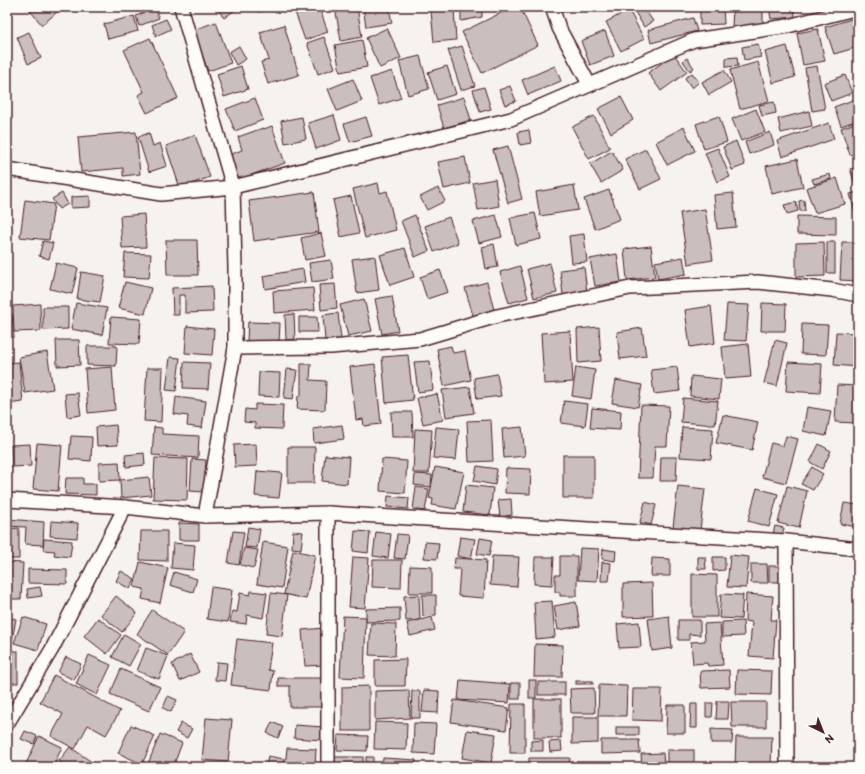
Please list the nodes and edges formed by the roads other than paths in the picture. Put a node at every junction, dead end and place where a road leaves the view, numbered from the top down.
1 (181, 7) edge
2 (552, 7) edge
3 (858, 8) edge
4 (589, 84) junction
5 (7, 169) edge
6 (233, 187) junction
7 (858, 295) edge
8 (235, 348) junction
9 (7, 500) edge
10 (126, 507) junction
11 (328, 513) junction
12 (205, 516) junction
13 (786, 541) junction
14 (858, 549) edge
15 (7, 724) edge
16 (328, 767) edge
17 (787, 767) edge

1 - 6 street
2 - 4 street
3 - 4 street
4 - 6 street
5 - 6 street
6 - 8 street
7 - 8 street
8 - 12 street
9 - 10 street
10 - 12 street
10 - 15 street
11 - 12 street
11 - 13 street
11 - 16 street
13 - 14 street
13 - 17 street

